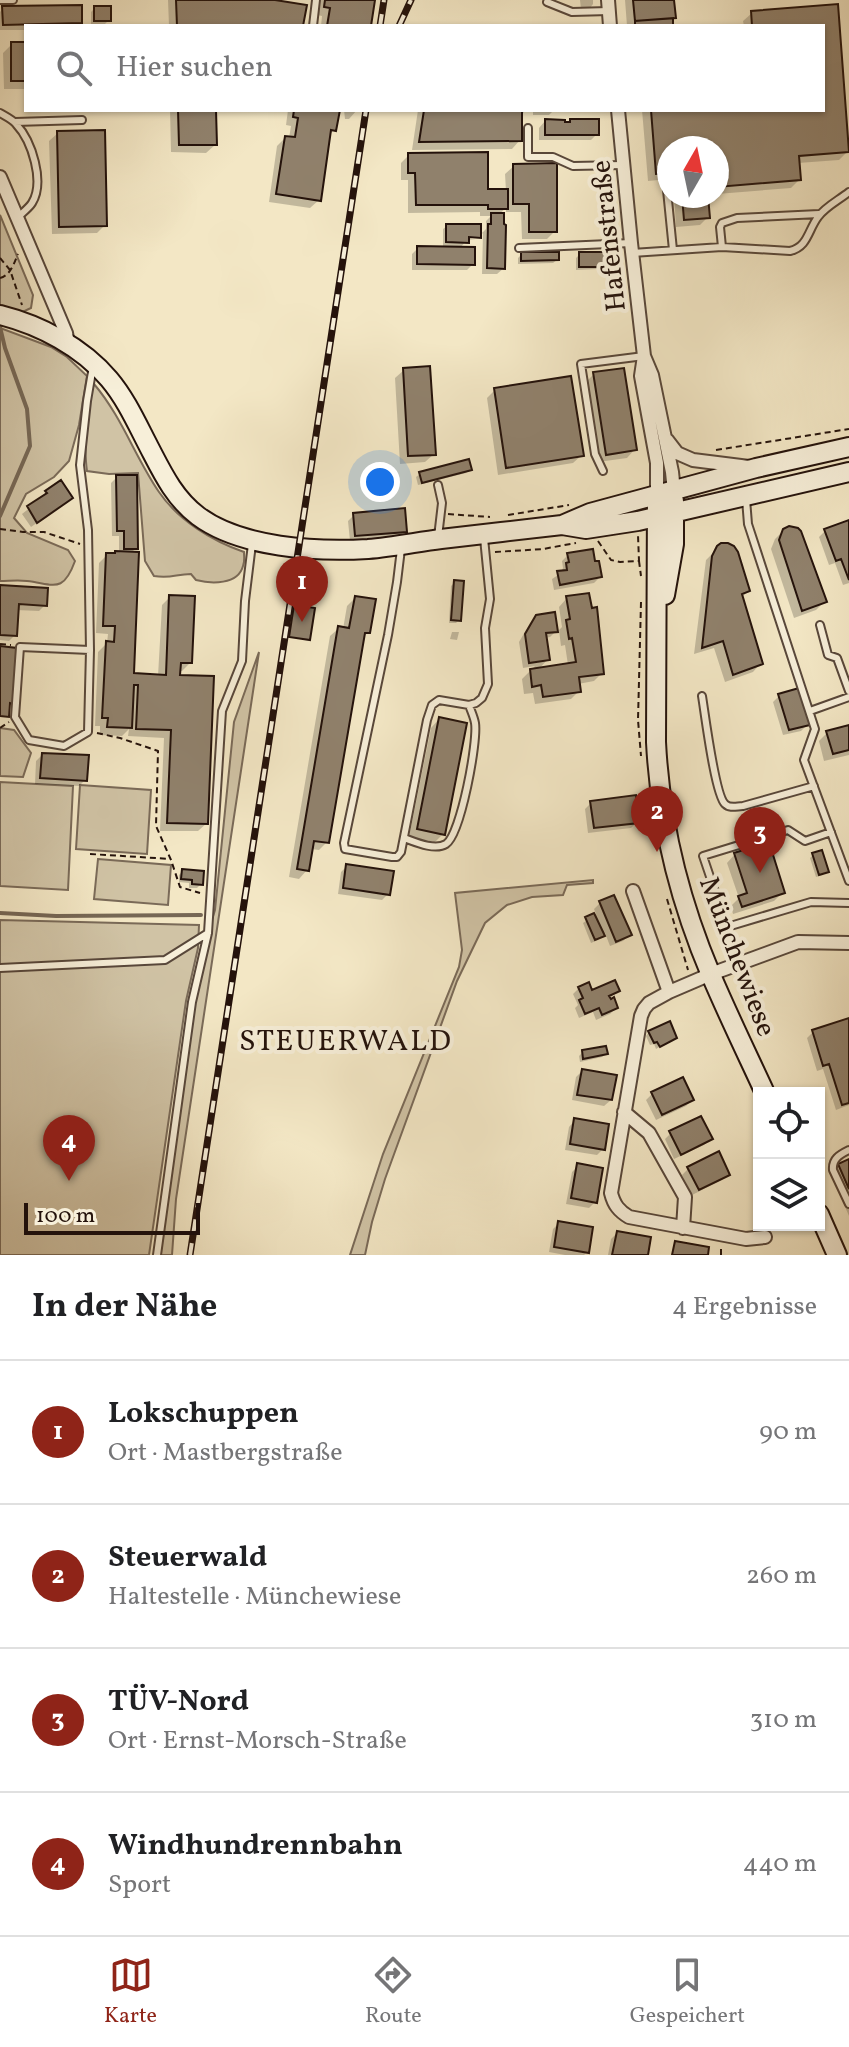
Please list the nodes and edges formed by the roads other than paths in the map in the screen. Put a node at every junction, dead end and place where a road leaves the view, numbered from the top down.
1 (0, 0) edge
2 (13, 0) edge
3 (316, 0) edge
4 (547, 2) edge
5 (609, 5) edge
6 (313, 24) edge
7 (618, 112) edge
8 (0, 113) edge
9 (82, 120) dead end
10 (15, 122) junction
11 (528, 128) dead end
12 (623, 165) junction
13 (0, 177) edge
14 (849, 192) edge
15 (669, 208) edge
16 (819, 214) junction
17 (17, 218) junction
18 (722, 247) junction
19 (519, 248) dead end
20 (631, 248) junction
21 (673, 250) junction
22 (13, 319) edge
23 (68, 344) junction
24 (644, 356) junction
25 (93, 363) junction
26 (665, 438) junction
27 (849, 447) edge
28 (756, 468) junction
29 (603, 471) dead end
30 (849, 472) edge
31 (438, 485) dead end
32 (665, 493) junction
33 (746, 496) junction
34 (657, 517) junction
35 (562, 525) junction
36 (484, 534) junction
37 (438, 539) junction
38 (252, 540) junction
39 (401, 545) junction
40 (820, 625) dead end
41 (90, 650) junction
42 (849, 694) edge
43 (702, 696) dead end
44 (469, 705) junction
45 (810, 711) junction
46 (814, 786) junction
47 (831, 832) junction
48 (404, 838) junction
49 (849, 881) edge
50 (633, 891) dead end
51 (849, 903) edge
52 (208, 933) junction
53 (849, 943) edge
54 (0, 968) edge
55 (711, 974) junction
56 (669, 992) junction
57 (762, 1087) edge
58 (624, 1112) junction
59 (849, 1150) edge
60 (849, 1204) edge
61 (683, 1228) junction
62 (825, 1228) edge
63 (765, 1237) dead end
64 (157, 1255) edge
65 (837, 1255) edge

1 - 2 lane
3 - 6 lane
4 - 5 lane
7 - 12 street, Hafenstraße
8 - 10 lane
9 - 10 lane
10 - 17 lane
11 - 12 lane
12 - 20 street, Hafenstraße
13 - 17 street
14 - 16 lane
15 - 21 lane
16 - 18 lane
16 - 18 lane
17 - 23 street
18 - 21 lane
19 - 20 lane
20 - 21 lane
20 - 24 street, Hafenstraße
22 - 23 main road
23 - 25 main road
24 - 26 street, Hafenstraße
24 - 29 lane
24 - 32 street, Hafenstraße
25 - 38 main road
25 - 41 lane
26 - 28 street
26 - 32 street, Hafenstraße
27 - 28 main road
28 - 32 main road
30 - 33 main road
31 - 37 lane
32 - 34 main road, Münchewiese
32 - 35 main road
33 - 34 main road
33 - 45 lane
34 - 35 main road
34 - 55 main road, Münchewiese
35 - 36 main road
36 - 37 main road
36 - 44 lane
37 - 39 main road
38 - 39 main road
38 - 52 lane
39 - 48 lane
40 - 42 lane
41 - 41 lane
42 - 45 lane
43 - 46 lane
44 - 48 lane
44 - 48 lane
45 - 46 lane
46 - 47 lane
47 - 49 lane
47 - 51 lane
50 - 56 street
52 - 54 lane
52 - 64 lane
53 - 55 street
55 - 56 street
55 - 57 main road, Münchewiese
56 - 58 street
58 - 61 street
58 - 61 street
59 - 60 lane
61 - 63 street
62 - 65 main road

